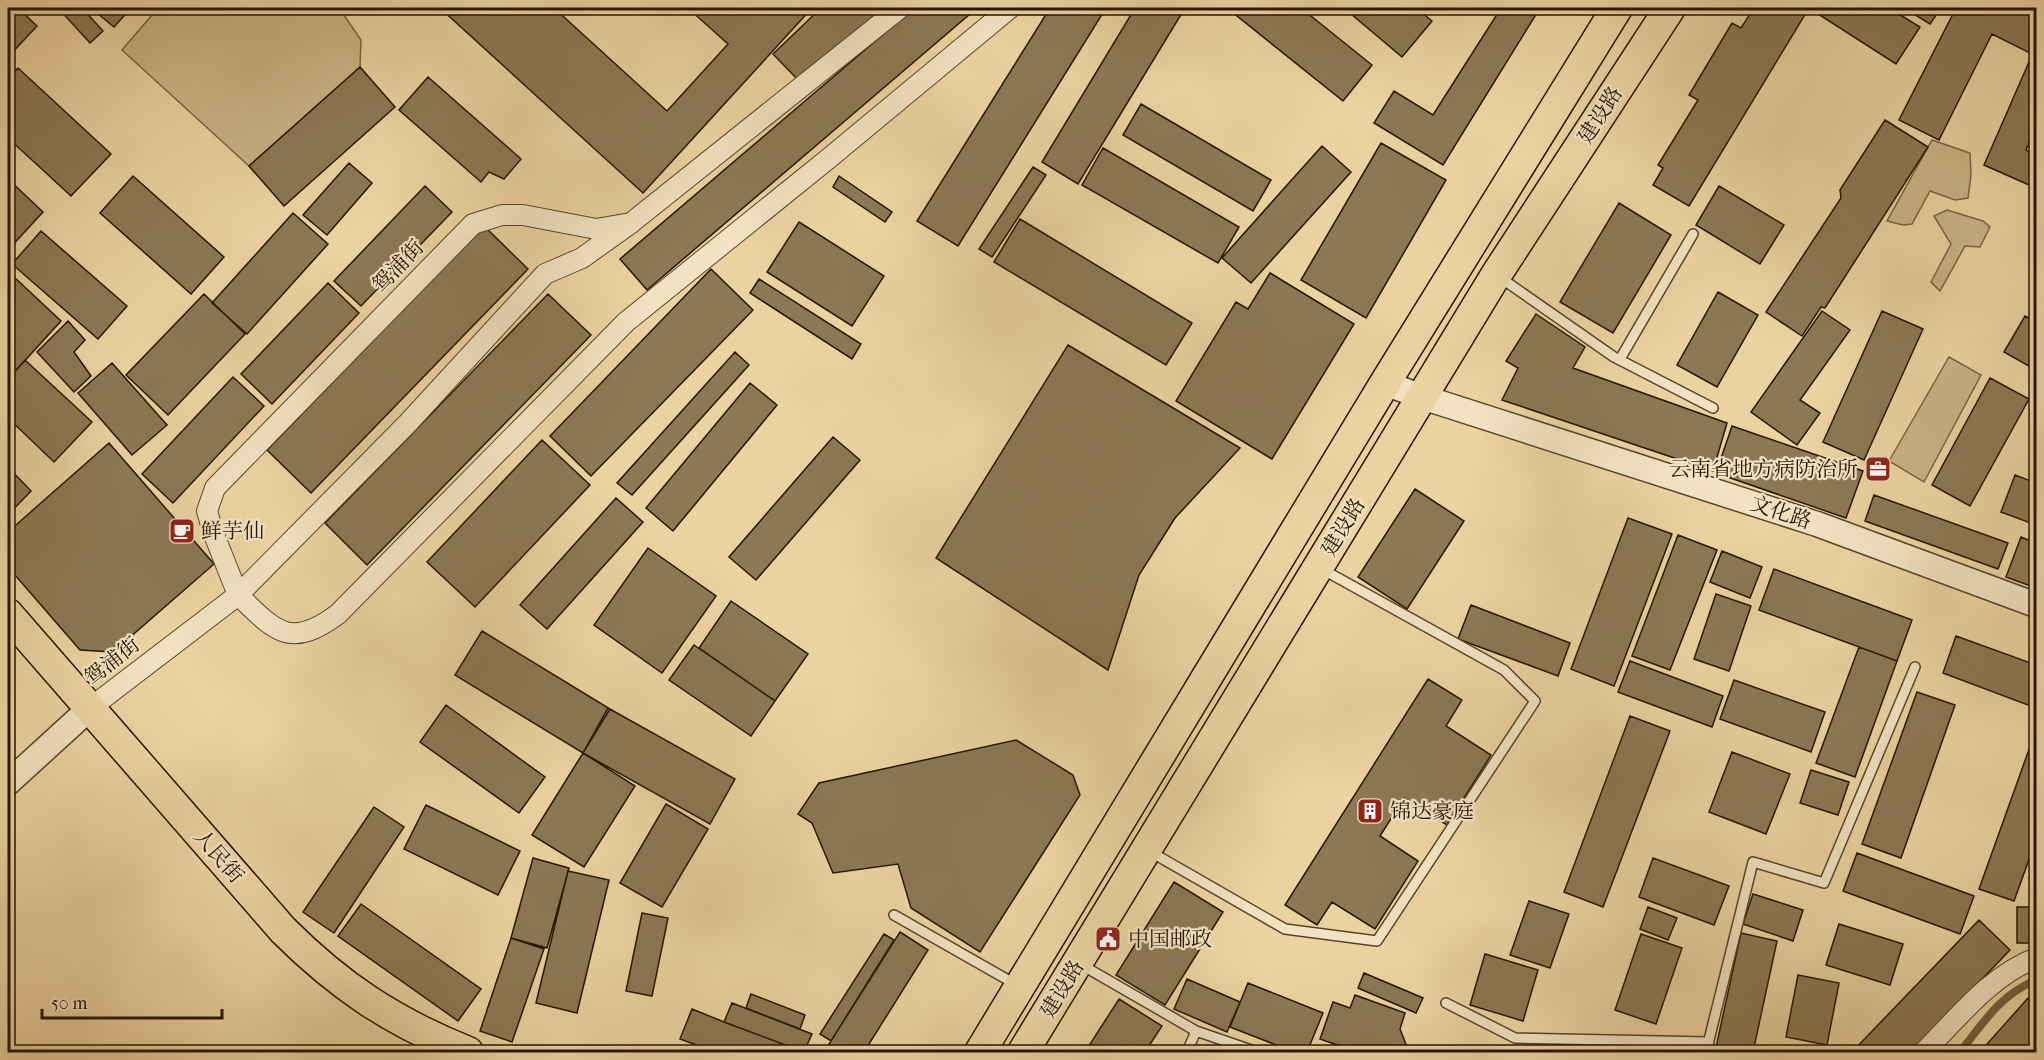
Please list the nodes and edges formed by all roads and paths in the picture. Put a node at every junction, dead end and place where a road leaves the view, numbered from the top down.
1 (900, 8) edge
2 (1010, 8) edge
3 (1617, 8) edge
4 (1670, 8) edge
5 (631, 223) junction
6 (1693, 234) dead end
7 (1496, 275) junction
8 (1620, 359) junction
9 (1385, 383) junction
10 (1422, 397) junction
11 (1713, 408) dead end
12 (1318, 567) junction
13 (238, 595) junction
14 (2037, 605) edge
15 (8, 614) edge
16 (1916, 667) dead end
17 (89, 709) junction
18 (8, 783) edge
19 (1147, 850) junction
20 (894, 915) dead end
21 (2037, 958) edge
22 (1078, 963) junction
23 (1020, 987) junction
24 (1446, 1003) dead end
25 (417, 1030) junction
26 (1196, 1031) junction
27 (1709, 1042) junction
28 (446, 1053) edge
29 (468, 1053) edge
30 (980, 1053) edge
31 (1023, 1053) edge
32 (1187, 1053) edge
33 (1257, 1053) edge
34 (1707, 1053) edge
35 (1924, 1053) edge

1 - 5 street, 鸳浦街
2 - 13 street
3 - 9 main road, 建设路
4 - 7 main road, 建设路
5 - 13 street
5 - 13 street, 鸳浦街
6 - 8 lane
7 - 8 lane
7 - 10 main road, 建设路
8 - 11 lane
9 - 10 street, 文化路
9 - 23 main road, 建设路
10 - 12 main road, 建设路
10 - 14 street, 文化路
12 - 19 main road, 建设路
12 - 19 lane
13 - 17 street, 鸳浦街
15 - 17 main road, 人民街
16 - 27 lane
17 - 18 street
17 - 25 main road, 人民街
19 - 22 main road, 建设路
20 - 23 lane
21 - 35 street
22 - 26 lane
22 - 31 main road, 建设路
23 - 30 main road, 建设路
24 - 27 lane
25 - 28 main road
25 - 29 main road, 人民街
26 - 32 lane
26 - 33 lane
27 - 34 lane

